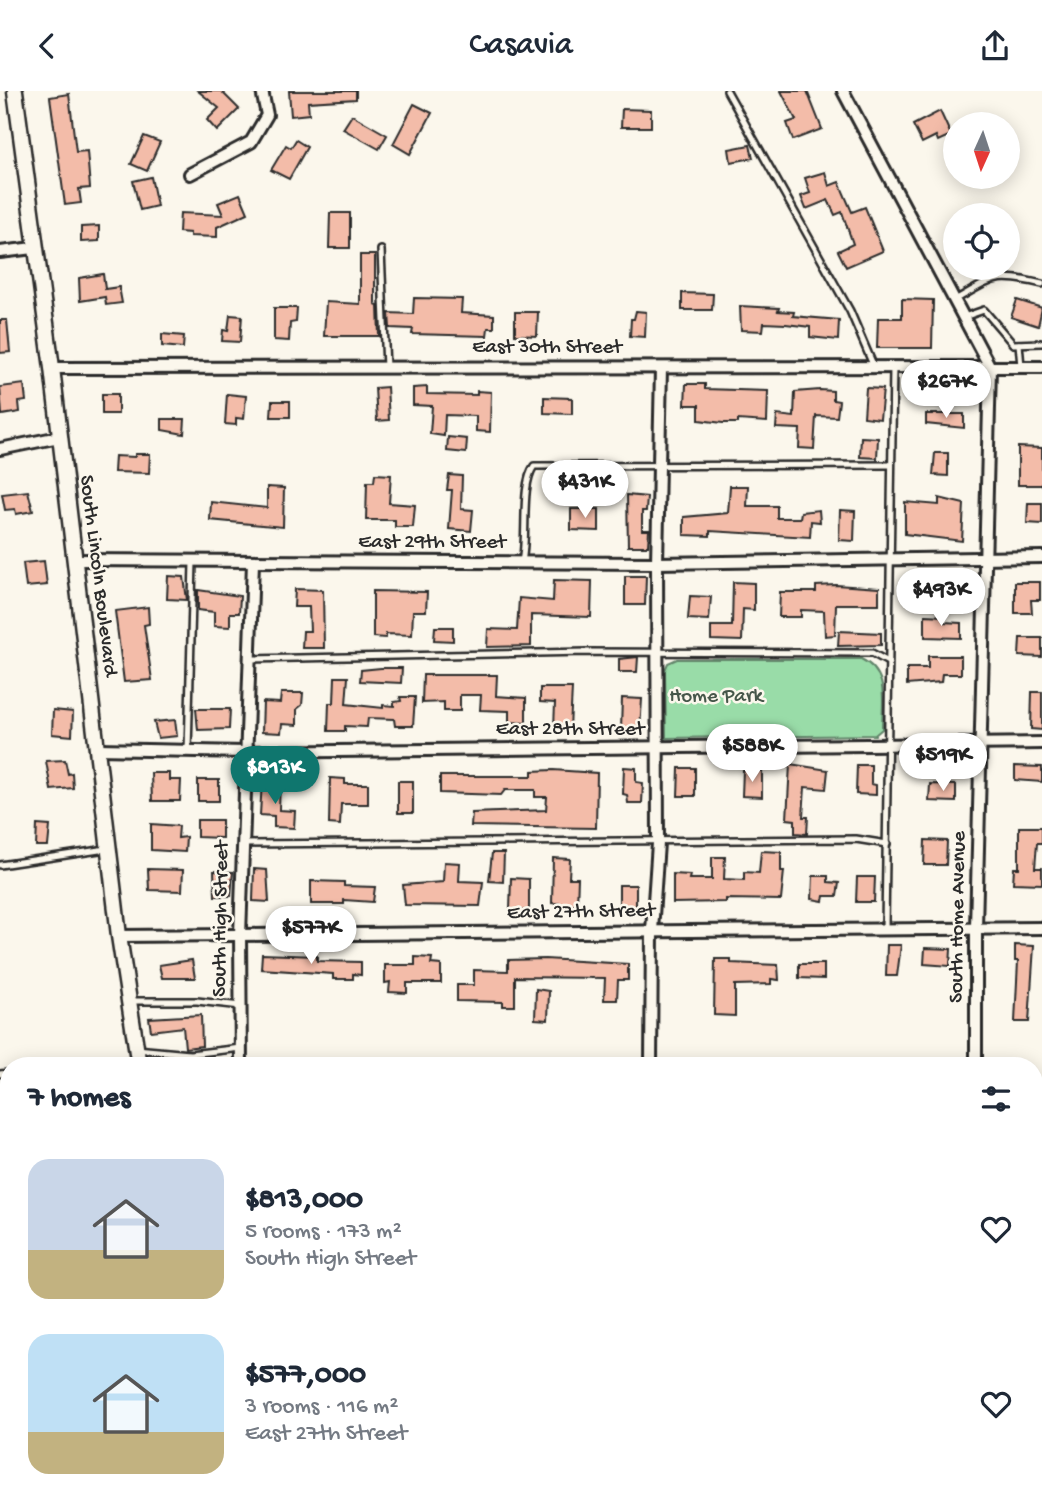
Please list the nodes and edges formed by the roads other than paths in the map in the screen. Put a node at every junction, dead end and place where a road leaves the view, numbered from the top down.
1 (15, 91) edge
2 (262, 91) edge
3 (727, 91) edge
4 (843, 91) edge
5 (190, 174) dead end
6 (34, 248) junction
7 (381, 250) dead end
8 (0, 252) edge
9 (1042, 284) edge
10 (955, 300) junction
11 (964, 317) junction
12 (1042, 343) edge
13 (1019, 344) junction
14 (661, 367) junction
15 (874, 367) junction
16 (893, 367) junction
17 (990, 367) junction
18 (1021, 367) junction
19 (1042, 367) edge
20 (52, 368) junction
21 (386, 368) junction
22 (59, 437) junction
23 (0, 449) edge
24 (891, 465) junction
25 (660, 468) junction
26 (1042, 558) edge
27 (987, 559) junction
28 (74, 560) junction
29 (889, 560) junction
30 (193, 562) junction
31 (253, 562) junction
32 (522, 562) junction
33 (657, 563) junction
34 (656, 653) junction
35 (249, 659) junction
36 (888, 662) junction
37 (1042, 743) edge
38 (982, 744) junction
39 (888, 745) junction
40 (98, 749) junction
41 (659, 749) junction
42 (188, 751) junction
43 (245, 752) junction
44 (658, 842) junction
45 (242, 844) junction
46 (887, 844) junction
47 (110, 849) junction
48 (0, 865) edge
49 (976, 927) junction
50 (1042, 928) edge
51 (885, 929) junction
52 (652, 931) junction
53 (240, 935) junction
54 (120, 936) junction
55 (129, 1001) junction
56 (241, 1006) junction
57 (241, 1048) junction
58 (136, 1049) junction
59 (137, 1057) edge
60 (241, 1057) edge
61 (651, 1057) edge
62 (976, 1057) edge

1 - 6 street, South Lincoln Boulevard
2 - 5 street
3 - 15 lane
4 - 10 street, South Home Avenue
6 - 8 street
6 - 20 street, South Lincoln Boulevard
7 - 21 lane
9 - 10 lane
10 - 11 street, South Home Avenue
11 - 13 lane
11 - 17 street, South Home Avenue
12 - 13 lane
13 - 18 lane
14 - 15 street, East 30th Street
14 - 21 street, East 30th Street
14 - 25 street
15 - 16 street, East 30th Street
16 - 17 street, East 30th Street
16 - 24 lane
17 - 18 street, East 30th Street
17 - 27 street, South Home Avenue
18 - 19 street, East 30th Street
20 - 21 street, East 30th Street
20 - 22 street, South Lincoln Boulevard
22 - 23 street
22 - 28 street, South Lincoln Boulevard
24 - 25 lane
24 - 29 lane
25 - 32 lane
25 - 33 street
26 - 27 street, East 29th Street
27 - 29 street, East 29th Street
27 - 38 street, South Home Avenue
28 - 30 street, East 29th Street
28 - 40 street, South Lincoln Boulevard
29 - 33 street, East 29th Street
29 - 36 lane
30 - 31 street, East 29th Street
30 - 42 lane
31 - 32 street, East 29th Street
31 - 35 street, South High Street
32 - 33 street, East 29th Street
33 - 34 street
34 - 35 lane
34 - 36 lane
34 - 41 street
35 - 43 street, South High Street
36 - 39 lane
37 - 38 street, East 28th Street
38 - 39 street, East 28th Street
38 - 49 street, South Home Avenue
39 - 41 street, East 28th Street
39 - 46 lane
40 - 42 street, East 28th Street
40 - 47 street, South Lincoln Boulevard
41 - 43 street, East 28th Street
41 - 44 street
42 - 43 street, East 28th Street
43 - 45 street, South High Street
44 - 45 lane
44 - 46 lane
44 - 52 street
45 - 53 street, South High Street
46 - 51 lane
47 - 48 lane
47 - 54 street, South Lincoln Boulevard
49 - 50 street, East 27th Street
49 - 51 street, East 27th Street
49 - 62 street, South Home Avenue
51 - 52 street, East 27th Street
52 - 53 street, East 27th Street
52 - 61 street
53 - 54 street, East 27th Street
53 - 56 street, South High Street
54 - 55 street, South Lincoln Boulevard
55 - 56 lane
55 - 58 street, South Lincoln Boulevard
56 - 57 street, South High Street
57 - 58 lane
57 - 60 street, South High Street
58 - 59 street, South Lincoln Boulevard

